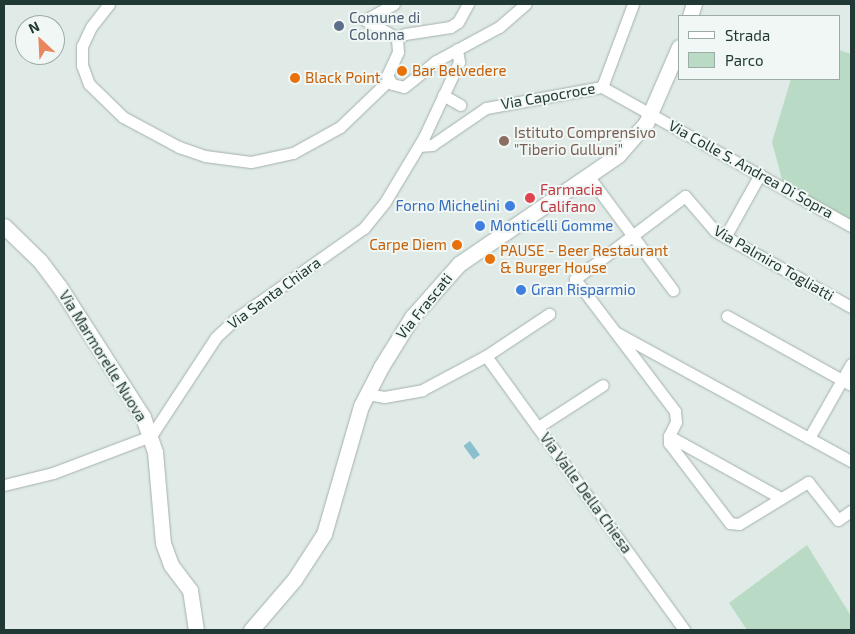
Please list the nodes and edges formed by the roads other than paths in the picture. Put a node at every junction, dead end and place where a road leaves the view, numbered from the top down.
1 (109, 4) edge
2 (394, 4) edge
3 (468, 4) edge
4 (525, 4) edge
5 (632, 4) edge
6 (397, 38) junction
7 (678, 49) edge
8 (457, 50) junction
9 (390, 82) junction
10 (602, 86) junction
11 (443, 96) junction
12 (460, 104) dead end
13 (651, 113) junction
14 (419, 146) junction
15 (760, 174) junction
16 (589, 177) junction
17 (4, 226) edge
18 (851, 226) edge
19 (632, 235) junction
20 (725, 237) junction
21 (673, 290) dead end
22 (851, 307) edge
23 (549, 314) dead end
24 (727, 316) dead end
25 (613, 331) junction
26 (486, 356) junction
27 (851, 364) edge
28 (847, 382) edge
29 (603, 385) dead end
30 (367, 394) junction
31 (538, 427) junction
32 (151, 436) junction
33 (669, 436) junction
34 (809, 438) junction
35 (851, 460) edge
36 (8, 484) edge
37 (781, 498) junction
38 (851, 511) edge
39 (197, 626) edge
40 (251, 630) edge
41 (684, 630) edge

1 - 9 street
2 - 6 street
3 - 6 street
4 - 8 street
5 - 10 street
6 - 9 street
7 - 13 street, Via Frascati
8 - 9 street
8 - 11 street, Via Santa Chiara
10 - 13 street, Via Capocroce
10 - 14 street, Via Capocroce
11 - 12 street
11 - 14 street, Via Santa Chiara
13 - 15 street, Via Colle S. Andrea Di Sopra
13 - 16 street, Via Frascati
14 - 32 street, Via Santa Chiara
15 - 18 street, Via Colle S. Andrea Di Sopra
15 - 20 street
16 - 19 street
16 - 30 street, Via Frascati
17 - 32 street, Via Marmorelle Nuova
19 - 20 street, Via Palmiro Togliatti
19 - 21 street
19 - 25 street
20 - 22 street, Via Palmiro Togliatti
23 - 26 street
24 - 28 street
25 - 33 street
25 - 34 street
26 - 30 street
26 - 31 street, Via Valle Della Chiesa
27 - 28 street
28 - 34 street
29 - 31 street
30 - 40 street, Via Frascati
31 - 41 street, Via Valle Della Chiesa
32 - 36 street
32 - 39 street, Via Marmorelle Nuova
33 - 37 street
33 - 37 street
34 - 35 street
37 - 38 street

